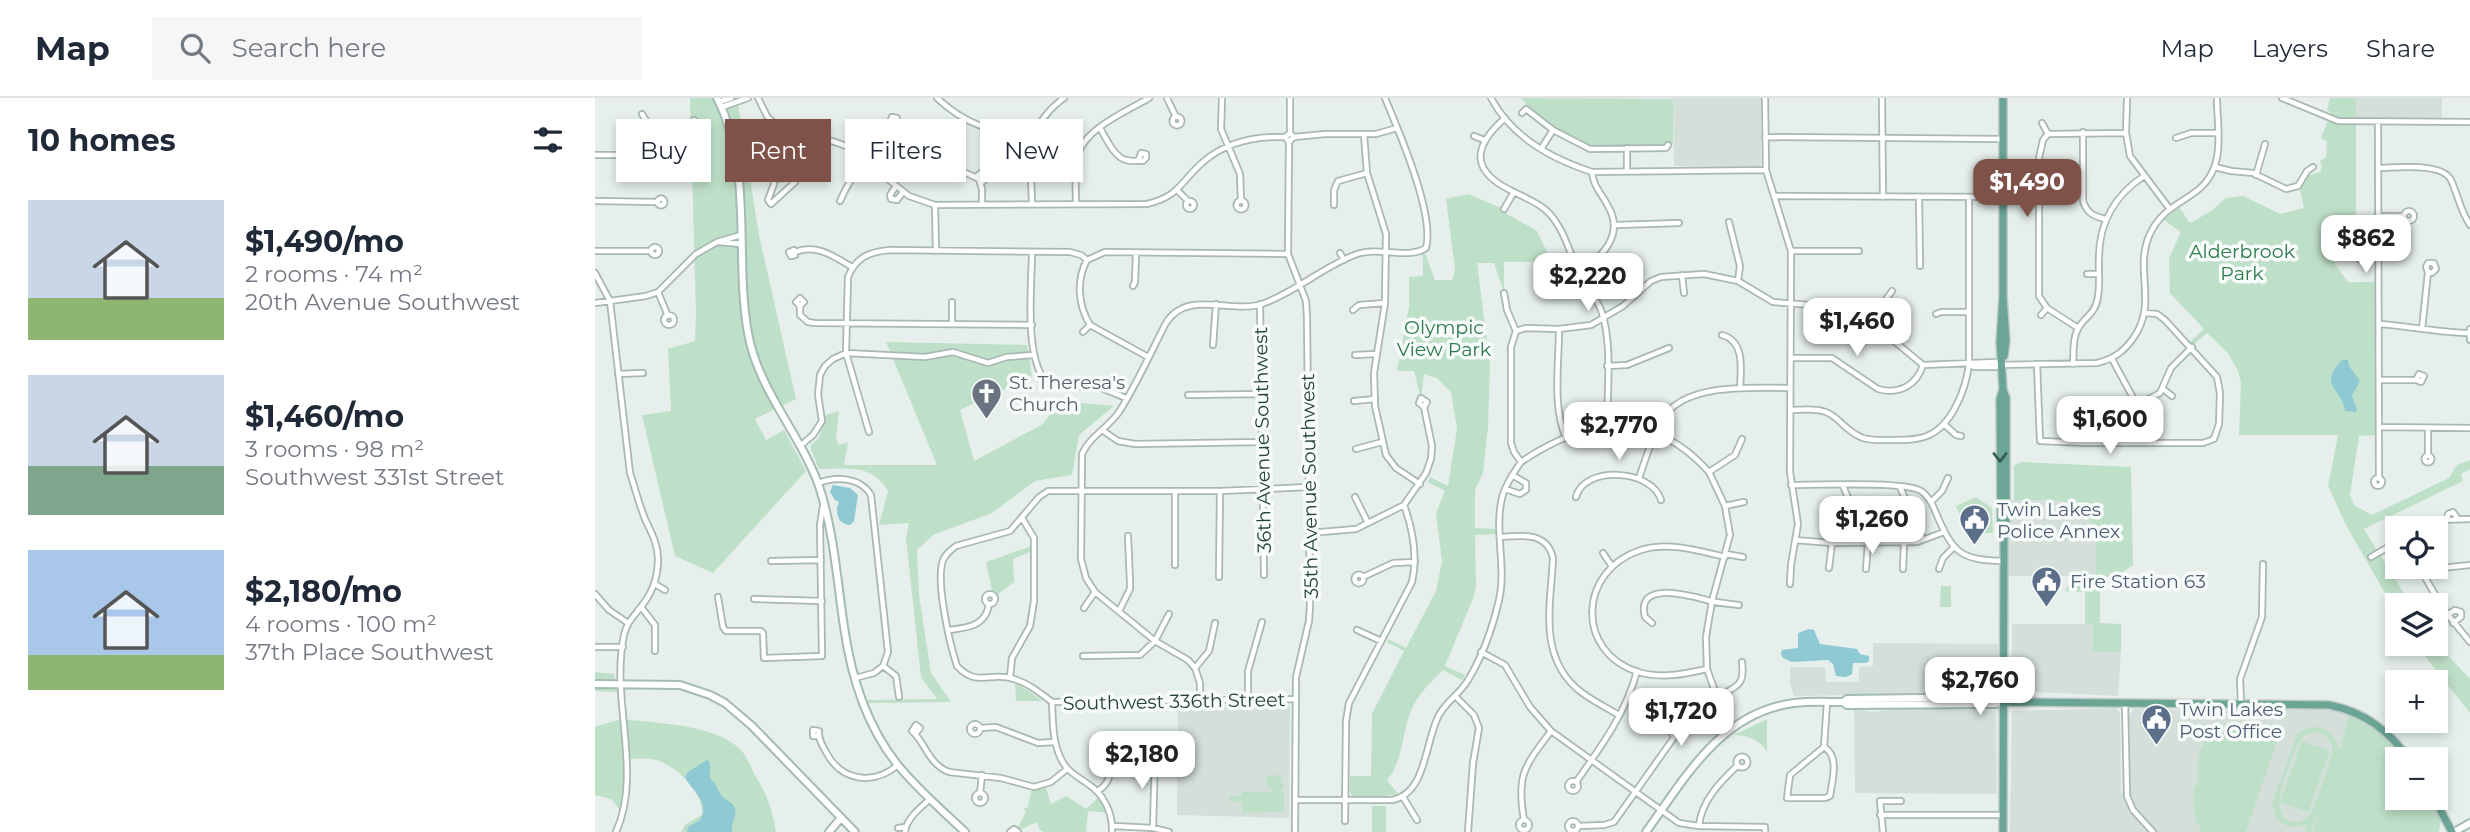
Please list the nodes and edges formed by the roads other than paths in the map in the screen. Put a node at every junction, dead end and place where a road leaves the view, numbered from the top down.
1 (731, 98) edge
2 (748, 98) edge
3 (758, 98) edge
4 (937, 98) edge
5 (1064, 98) edge
6 (1149, 98) edge
7 (1167, 98) edge
8 (1222, 98) edge
9 (1290, 98) edge
10 (1385, 98) edge
11 (1490, 98) edge
12 (1765, 98) edge
13 (1882, 98) edge
14 (2003, 98) edge
15 (2127, 98) edge
16 (2217, 98) edge
17 (2282, 98) edge
18 (719, 103) edge
19 (1522, 113) dead end
20 (642, 114) dead end
21 (1176, 117) dead end
22 (1504, 118) junction
23 (644, 119) edge
24 (770, 119) edge
25 (1042, 119) edge
26 (2042, 122) dead end
27 (2378, 122) junction
28 (2470, 122) edge
29 (980, 127) edge
30 (1100, 128) junction
31 (1397, 128) junction
32 (1553, 130) junction
33 (2083, 132) junction
34 (2126, 133) junction
35 (2217, 133) junction
36 (1364, 134) junction
37 (2048, 134) junction
38 (1473, 136) dead end
39 (1290, 137) junction
40 (1765, 137) junction
41 (2176, 138) dead end
42 (1882, 139) junction
43 (2002, 139) junction
44 (1484, 140) junction
45 (2266, 144) dead end
46 (1668, 145) dead end
47 (1228, 147) junction
48 (1627, 148) junction
49 (1541, 149) junction
50 (595, 155) edge
51 (616, 155) edge
52 (1139, 159) dead end
53 (2215, 167) junction
54 (2313, 167) dead end
55 (2378, 168) junction
56 (1766, 170) junction
57 (1592, 172) junction
58 (1627, 172) junction
59 (966, 173) edge
60 (1367, 173) junction
61 (2256, 175) junction
62 (2144, 176) junction
63 (976, 177) junction
64 (773, 178) joint
65 (848, 182) edge
66 (891, 182) edge
67 (1032, 182) edge
68 (981, 183) junction
69 (896, 186) junction
70 (1178, 191) junction
71 (903, 192) junction
72 (1514, 192) junction
73 (1775, 196) junction
74 (1883, 197) junction
75 (1969, 197) junction
76 (2003, 197) junction
77 (1919, 198) junction
78 (595, 201) edge
79 (840, 201) dead end
80 (1188, 201) dead end
81 (1241, 201) dead end
82 (657, 202) dead end
83 (982, 204) junction
84 (1032, 204) junction
85 (1076, 204) junction
86 (935, 205) junction
87 (1334, 205) dead end
88 (2169, 208) junction
89 (1504, 209) dead end
90 (2378, 216) junction
91 (2404, 216) dead end
92 (2105, 219) junction
93 (1729, 222) dead end
94 (1679, 223) dead end
95 (1616, 225) junction
96 (2470, 225) edge
97 (741, 235) junction
98 (717, 242) junction
99 (741, 244) junction
100 (595, 251) edge
101 (651, 251) dead end
102 (936, 251) junction
103 (1791, 251) junction
104 (1859, 251) dead end
105 (795, 252) dead end
106 (1032, 252) junction
107 (1386, 252) junction
108 (1136, 253) junction
109 (1340, 253) dead end
110 (1288, 254) junction
111 (2365, 255) dead end
112 (2379, 255) junction
113 (1087, 260) junction
114 (1344, 260) junction
115 (1920, 266) dead end
116 (852, 267) junction
117 (1578, 272) junction
118 (2428, 272) dead end
119 (595, 273) edge
120 (2087, 274) dead end
121 (2098, 274) junction
122 (1682, 275) junction
123 (1551, 279) dead end
124 (1738, 281) junction
125 (1300, 285) junction
126 (1133, 286) dead end
127 (1892, 291) dead end
128 (658, 292) junction
129 (1504, 293) dead end
130 (1684, 293) dead end
131 (610, 301) junction
132 (952, 302) dead end
133 (595, 303) edge
134 (1385, 303) junction
135 (1216, 304) junction
136 (1260, 304) junction
137 (1791, 305) junction
138 (800, 306) dead end
139 (2047, 308) junction
140 (1353, 310) dead end
141 (1969, 312) junction
142 (2145, 313) junction
143 (1935, 314) dead end
144 (2041, 315) dead end
145 (668, 316) dead end
146 (1603, 318) junction
147 (1870, 321) junction
148 (846, 322) junction
149 (952, 323) junction
150 (2379, 324) junction
151 (1032, 325) junction
152 (1090, 325) junction
153 (2078, 328) junction
154 (1559, 329) junction
155 (2422, 329) junction
156 (1516, 331) junction
157 (2470, 331) edge
158 (1083, 332) dead end
159 (1722, 335) dead end
160 (2470, 340) edge
161 (1213, 345) dead end
162 (2192, 347) junction
163 (1669, 348) dead end
164 (846, 353) junction
165 (1377, 354) junction
166 (1033, 355) junction
167 (1355, 355) dead end
168 (1148, 357) junction
169 (1791, 358) junction
170 (2112, 359) junction
171 (1969, 364) junction
172 (2038, 364) junction
173 (2073, 364) junction
174 (1923, 365) junction
175 (2001, 365) junction
176 (1607, 366) junction
177 (643, 373) dead end
178 (618, 374) junction
179 (2380, 380) junction
180 (2416, 380) dead end
181 (1740, 388) junction
182 (1790, 388) junction
183 (2163, 389) junction
184 (1262, 394) junction
185 (1188, 395) dead end
186 (2172, 396) dead end
187 (1126, 398) junction
188 (1375, 399) junction
189 (1355, 401) dead end
190 (2137, 405) junction
191 (1424, 407) dead end
192 (1791, 410) junction
193 (2086, 413) dead end
194 (1944, 424) junction
195 (1607, 427) junction
196 (2380, 427) junction
197 (2428, 428) junction
198 (2470, 428) edge
199 (1102, 430) junction
200 (869, 432) dead end
201 (1657, 432) junction
202 (1961, 436) dead end
203 (1566, 438) junction
204 (1742, 439) dead end
205 (1262, 442) junction
206 (1382, 442) junction
207 (2087, 443) junction
208 (2137, 443) junction
209 (800, 446) junction
210 (1356, 449) dead end
211 (2428, 455) dead end
212 (1521, 462) junction
213 (1709, 472) junction
214 (1512, 475) junction
215 (1639, 478) junction
216 (1948, 478) dead end
217 (2379, 478) dead end
218 (818, 483) junction
219 (1420, 484) junction
220 (1791, 485) junction
221 (1843, 486) junction
222 (1309, 487) junction
223 (1900, 487) junction
224 (1264, 489) junction
225 (1505, 489) junction
226 (1081, 491) junction
227 (1175, 491) junction
228 (1220, 491) junction
229 (1355, 497) dead end
230 (1576, 497) dead end
231 (1661, 500) dead end
232 (1744, 502) dead end
233 (1931, 502) junction
234 (824, 503) junction
235 (1404, 505) junction
236 (1725, 506) junction
237 (1022, 518) junction
238 (2448, 519) edge
239 (2470, 519) edge
240 (1368, 523) junction
241 (1944, 532) junction
242 (1309, 533) junction
243 (1128, 536) dead end
244 (1501, 537) junction
245 (1795, 540) junction
246 (1923, 540) junction
247 (1904, 542) junction
248 (1832, 543) junction
249 (1868, 543) junction
250 (1953, 548) junction
251 (2385, 549) edge
252 (1603, 553) dead end
253 (1726, 555) junction
254 (1743, 557) dead end
255 (2371, 557) dead end
256 (821, 560) junction
257 (771, 561) dead end
258 (2004, 561) junction
259 (1415, 562) junction
260 (2263, 564) dead end
261 (1175, 565) dead end
262 (1611, 565) junction
263 (2470, 565) edge
264 (2448, 567) edge
265 (1829, 568) dead end
266 (1866, 569) dead end
267 (1903, 569) dead end
268 (1939, 569) dead end
269 (1264, 575) dead end
270 (1219, 577) dead end
271 (1363, 577) dead end
272 (655, 584) junction
273 (1790, 584) dead end
274 (665, 590) dead end
275 (1095, 592) junction
276 (595, 594) edge
277 (718, 597) dead end
278 (754, 599) dead end
279 (822, 601) junction
280 (1712, 601) junction
281 (643, 604) junction
282 (989, 604) dead end
283 (1739, 605) dead end
284 (1084, 608) dead end
285 (1119, 611) junction
286 (1169, 614) dead end
287 (2448, 614) edge
288 (2448, 616) edge
289 (1262, 622) dead end
290 (628, 623) junction
291 (1215, 623) dead end
292 (1651, 623) dead end
293 (2453, 623) junction
294 (949, 630) junction
295 (1357, 630) dead end
296 (1155, 641) junction
297 (1381, 641) junction
298 (2470, 642) edge
299 (595, 647) edge
300 (623, 647) junction
301 (655, 652) dead end
302 (1481, 652) junction
303 (1083, 656) dead end
304 (1742, 662) dead end
305 (883, 666) junction
306 (1195, 668) junction
307 (1707, 668) junction
308 (1637, 671) junction
309 (1010, 677) junction
310 (855, 678) junction
311 (595, 684) edge
312 (620, 684) junction
313 (1455, 696) junction
314 (899, 697) dead end
315 (1717, 697) junction
316 (1296, 699) junction
317 (1924, 699) junction
318 (1200, 700) junction
319 (1248, 700) junction
320 (1052, 702) junction
321 (1827, 702) junction
322 (1843, 702) junction
323 (2004, 702) junction
324 (2125, 703) junction
325 (2241, 704) junction
326 (1907, 705) junction
327 (1619, 715) junction
328 (1733, 727) junction
329 (980, 728) dead end
330 (1551, 731) junction
331 (916, 733) dead end
332 (818, 736) dead end
333 (1675, 736) dead end
334 (1055, 742) junction
335 (1824, 747) junction
336 (2401, 747) edge
337 (1108, 751) dead end
338 (1155, 754) dead end
339 (1592, 760) junction
340 (898, 765) junction
341 (1738, 765) dead end
342 (1067, 769) junction
343 (982, 775) junction
344 (1576, 782) dead end
345 (1098, 791) junction
346 (980, 793) dead end
347 (1636, 793) junction
348 (1403, 797) junction
349 (930, 799) junction
350 (1295, 800) junction
351 (1345, 800) junction
352 (1901, 801) dead end
353 (2441, 810) edge
354 (1661, 811) junction
355 (1880, 815) junction
356 (2003, 815) junction
357 (841, 818) junction
358 (1417, 820) dead end
359 (1524, 820) dead end
360 (1345, 821) dead end
361 (2470, 823) edge
362 (1578, 825) dead end
363 (1699, 826) junction
364 (898, 828) dead end
365 (1153, 828) junction
366 (1112, 829) edge
367 (1765, 829) edge
368 (905, 830) edge
369 (1468, 831) edge
370 (1475, 831) edge
371 (616, 832) edge
372 (829, 832) edge
373 (855, 832) edge
374 (965, 832) edge
375 (1010, 832) edge
376 (1018, 832) edge
377 (1169, 832) edge
378 (1295, 832) edge
379 (1646, 832) edge
380 (1883, 832) edge
381 (2003, 832) edge
382 (2153, 832) edge
383 (2453, 832) edge

1 - 18 street
2 - 18 street
3 - 24 street
4 - 29 street
5 - 25 street
6 - 30 street
7 - 21 street
8 - 47 street
9 - 39 street, 35th Avenue Southwest
10 - 31 street
11 - 22 street
12 - 40 street
13 - 42 street
14 - 43 main road
15 - 34 street
16 - 35 street
17 - 27 street
18 - 97 main road
19 - 32 street
20 - 23 street
22 - 44 street
22 - 49 street
26 - 37 street
27 - 28 street
27 - 55 street
30 - 52 street
30 - 85 street
31 - 36 street
31 - 107 street
32 - 48 street
32 - 49 street
33 - 34 street
33 - 37 street
33 - 92 street
34 - 62 street
35 - 41 street
35 - 53 street
36 - 39 street
36 - 60 street
37 - 139 street
38 - 44 street
39 - 47 street
39 - 110 street, 35th Avenue Southwest
40 - 42 street
40 - 56 street
42 - 43 street
42 - 74 street
43 - 76 main road
44 - 72 street
45 - 61 street
46 - 48 street
47 - 70 street
47 - 81 street
48 - 58 street
49 - 57 street
50 - 51 street
53 - 61 street
53 - 88 street
54 - 61 street
55 - 90 street
55 - 96 street
56 - 58 street
56 - 73 street
57 - 58 street
57 - 95 street
59 - 63 street
60 - 87 street
60 - 107 street
62 - 88 street
62 - 92 street
63 - 68 street
63 - 68 street
64 - 64 street
65 - 79 street
66 - 69 street
67 - 84 street
68 - 83 street
69 - 71 street
69 - 71 street
70 - 80 street
70 - 85 street
71 - 86 street
72 - 89 street
72 - 117 street
73 - 74 street
73 - 103 street
74 - 77 street
75 - 76 street
75 - 77 street
75 - 141 street
76 - 175 main road
77 - 115 street
78 - 82 street
83 - 84 street
83 - 86 street
84 - 85 street
86 - 102 street
88 - 142 street
90 - 91 street
90 - 112 street
92 - 121 street
93 - 124 street
94 - 95 street
95 - 117 street
97 - 98 street
97 - 99 main road
98 - 99 street
98 - 128 street
99 - 209 main road
100 - 101 street
102 - 106 street
102 - 116 street
103 - 104 street
103 - 137 street
105 - 116 street
106 - 113 street
106 - 151 street
107 - 114 street
107 - 134 street
108 - 110 street
108 - 113 street
108 - 126 street
109 - 114 street
110 - 125 street, 35th Avenue Southwest
111 - 112 street
112 - 150 street
113 - 152 street
114 - 125 street
116 - 148 street
117 - 123 street
117 - 146 street
118 - 155 street
119 - 131 street
120 - 121 street
121 - 153 street
122 - 124 street
122 - 130 street
122 - 146 street
124 - 137 street
125 - 136 street
125 - 222 street, 35th Avenue Southwest
127 - 147 street
128 - 131 street
128 - 145 street
129 - 156 street
131 - 133 street
131 - 178 street
132 - 149 street
134 - 140 street
134 - 165 street
135 - 136 street
135 - 161 street
135 - 168 street
136 - 184 street, 36th Avenue Southwest
137 - 147 street
137 - 169 street
138 - 148 street
139 - 144 street
139 - 153 street
141 - 143 street
141 - 171 street
142 - 162 street
142 - 170 street
146 - 154 street
146 - 176 street
147 - 174 street
148 - 149 street
148 - 164 street
149 - 151 street
150 - 155 street
150 - 179 street
151 - 166 street
152 - 158 street
152 - 168 street
153 - 173 street
154 - 156 street
154 - 203 street
155 - 157 street
156 - 212 street
157 - 160 street
159 - 181 street
162 - 183 street
162 - 208 street
163 - 176 street
164 - 166 street
164 - 200 street
164 - 209 street
165 - 167 street
165 - 188 street
166 - 187 street
168 - 187 street
169 - 174 street
169 - 182 street
170 - 173 street
170 - 190 street
171 - 174 street
171 - 175 street
171 - 194 street
172 - 173 street
172 - 175 street
172 - 207 street
175 - 258 main road
176 - 195 street
177 - 178 street
178 - 272 street
179 - 180 street
179 - 196 street
181 - 182 street
181 - 201 street
182 - 192 street
183 - 186 street
183 - 190 street
184 - 185 street
184 - 205 street, 36th Avenue Southwest
187 - 199 street
188 - 189 street
188 - 206 street
190 - 208 street
191 - 219 street
192 - 194 street
192 - 220 street
193 - 207 street
194 - 202 street
195 - 201 street
195 - 203 street
196 - 197 street
196 - 217 street
197 - 198 street
197 - 211 street
199 - 205 street
199 - 226 street
201 - 213 street
201 - 215 street
203 - 212 street
204 - 213 street
205 - 224 street, 36th Avenue Southwest
206 - 210 street
206 - 219 street
207 - 208 street
209 - 218 main road
212 - 214 street
213 - 236 street
214 - 225 street
214 - 225 street
215 - 230 street
215 - 231 street
216 - 233 street
218 - 234 main road
218 - 305 street
219 - 235 street
220 - 221 street
220 - 245 street
221 - 223 street
221 - 249 street
222 - 224 street
222 - 242 street, 35th Avenue Southwest
223 - 233 street
223 - 246 street
224 - 228 street
224 - 269 street, 36th Avenue Southwest
225 - 244 street
226 - 227 street
226 - 237 street
226 - 275 street
227 - 228 street
227 - 261 street
228 - 270 street
229 - 240 street
232 - 236 street
233 - 241 street
234 - 256 street
234 - 310 main road
235 - 240 street
235 - 259 street
236 - 253 street
237 - 294 street
237 - 309 street
238 - 239 street
240 - 242 street
241 - 246 street
241 - 250 street
242 - 316 street, 35th Avenue Southwest
243 - 285 street
244 - 302 street
244 - 327 street
245 - 248 street
245 - 273 street
246 - 247 street
247 - 249 street
247 - 267 street
248 - 249 street
248 - 265 street
249 - 266 street
250 - 258 street
250 - 268 street
251 - 255 street
252 - 262 street
253 - 254 street
253 - 262 street
253 - 280 street
256 - 257 street
256 - 279 street
258 - 323 main road
259 - 271 street
259 - 297 street
260 - 325 street
262 - 308 street
263 - 264 street
272 - 274 street
272 - 281 street
275 - 284 street
275 - 285 street
276 - 290 street
277 - 279 street
278 - 279 street
280 - 283 street
280 - 292 street
280 - 307 street
281 - 290 street
281 - 301 street
282 - 294 street
285 - 296 street
286 - 296 street
287 - 293 street
288 - 293 street
289 - 319 street
290 - 300 street
291 - 306 street
293 - 298 street
294 - 309 street
295 - 297 street
296 - 303 street
296 - 306 street
297 - 351 street
299 - 300 street
300 - 312 street
302 - 313 street
302 - 330 street
304 - 315 street
305 - 310 street
305 - 314 street
306 - 318 street
307 - 308 street
307 - 315 street
308 - 327 street
309 - 320 street
310 - 340 main road
311 - 312 main road
312 - 357 main road
312 - 371 street
313 - 348 street
313 - 369 street
315 - 328 street
316 - 319 street, Southwest 336th Street
316 - 350 street, 35th Avenue Southwest
317 - 322 main road
317 - 323 main road
317 - 326 main road
318 - 319 street, Southwest 336th Street
318 - 320 street, Southwest 336th Street
320 - 334 street
321 - 322 main road
321 - 328 main road
321 - 335 street
322 - 326 main road
323 - 324 main road
323 - 326 main road
323 - 356 main road
324 - 325 main road
324 - 382 street
325 - 336 main road
327 - 339 street
328 - 354 main road
329 - 334 street
330 - 339 street
330 - 359 street
331 - 343 street
332 - 340 street
333 - 347 street
334 - 342 street
335 - 335 street
337 - 345 street
338 - 365 street
339 - 344 street
339 - 347 street
340 - 349 main road
341 - 363 street
342 - 343 street
342 - 345 street
343 - 346 street
345 - 366 street
347 - 354 street
347 - 362 street
348 - 351 street
348 - 358 street
349 - 368 street
349 - 374 main road
350 - 351 street
350 - 378 street, 35th Avenue Southwest
351 - 360 street
352 - 355 street
353 - 383 main road
354 - 363 street
354 - 379 main road
355 - 356 street
355 - 380 street
356 - 381 main road
357 - 372 main road
357 - 373 main road
361 - 383 main road
363 - 367 street
364 - 368 street
365 - 366 street
365 - 377 street
369 - 370 street
375 - 376 street

